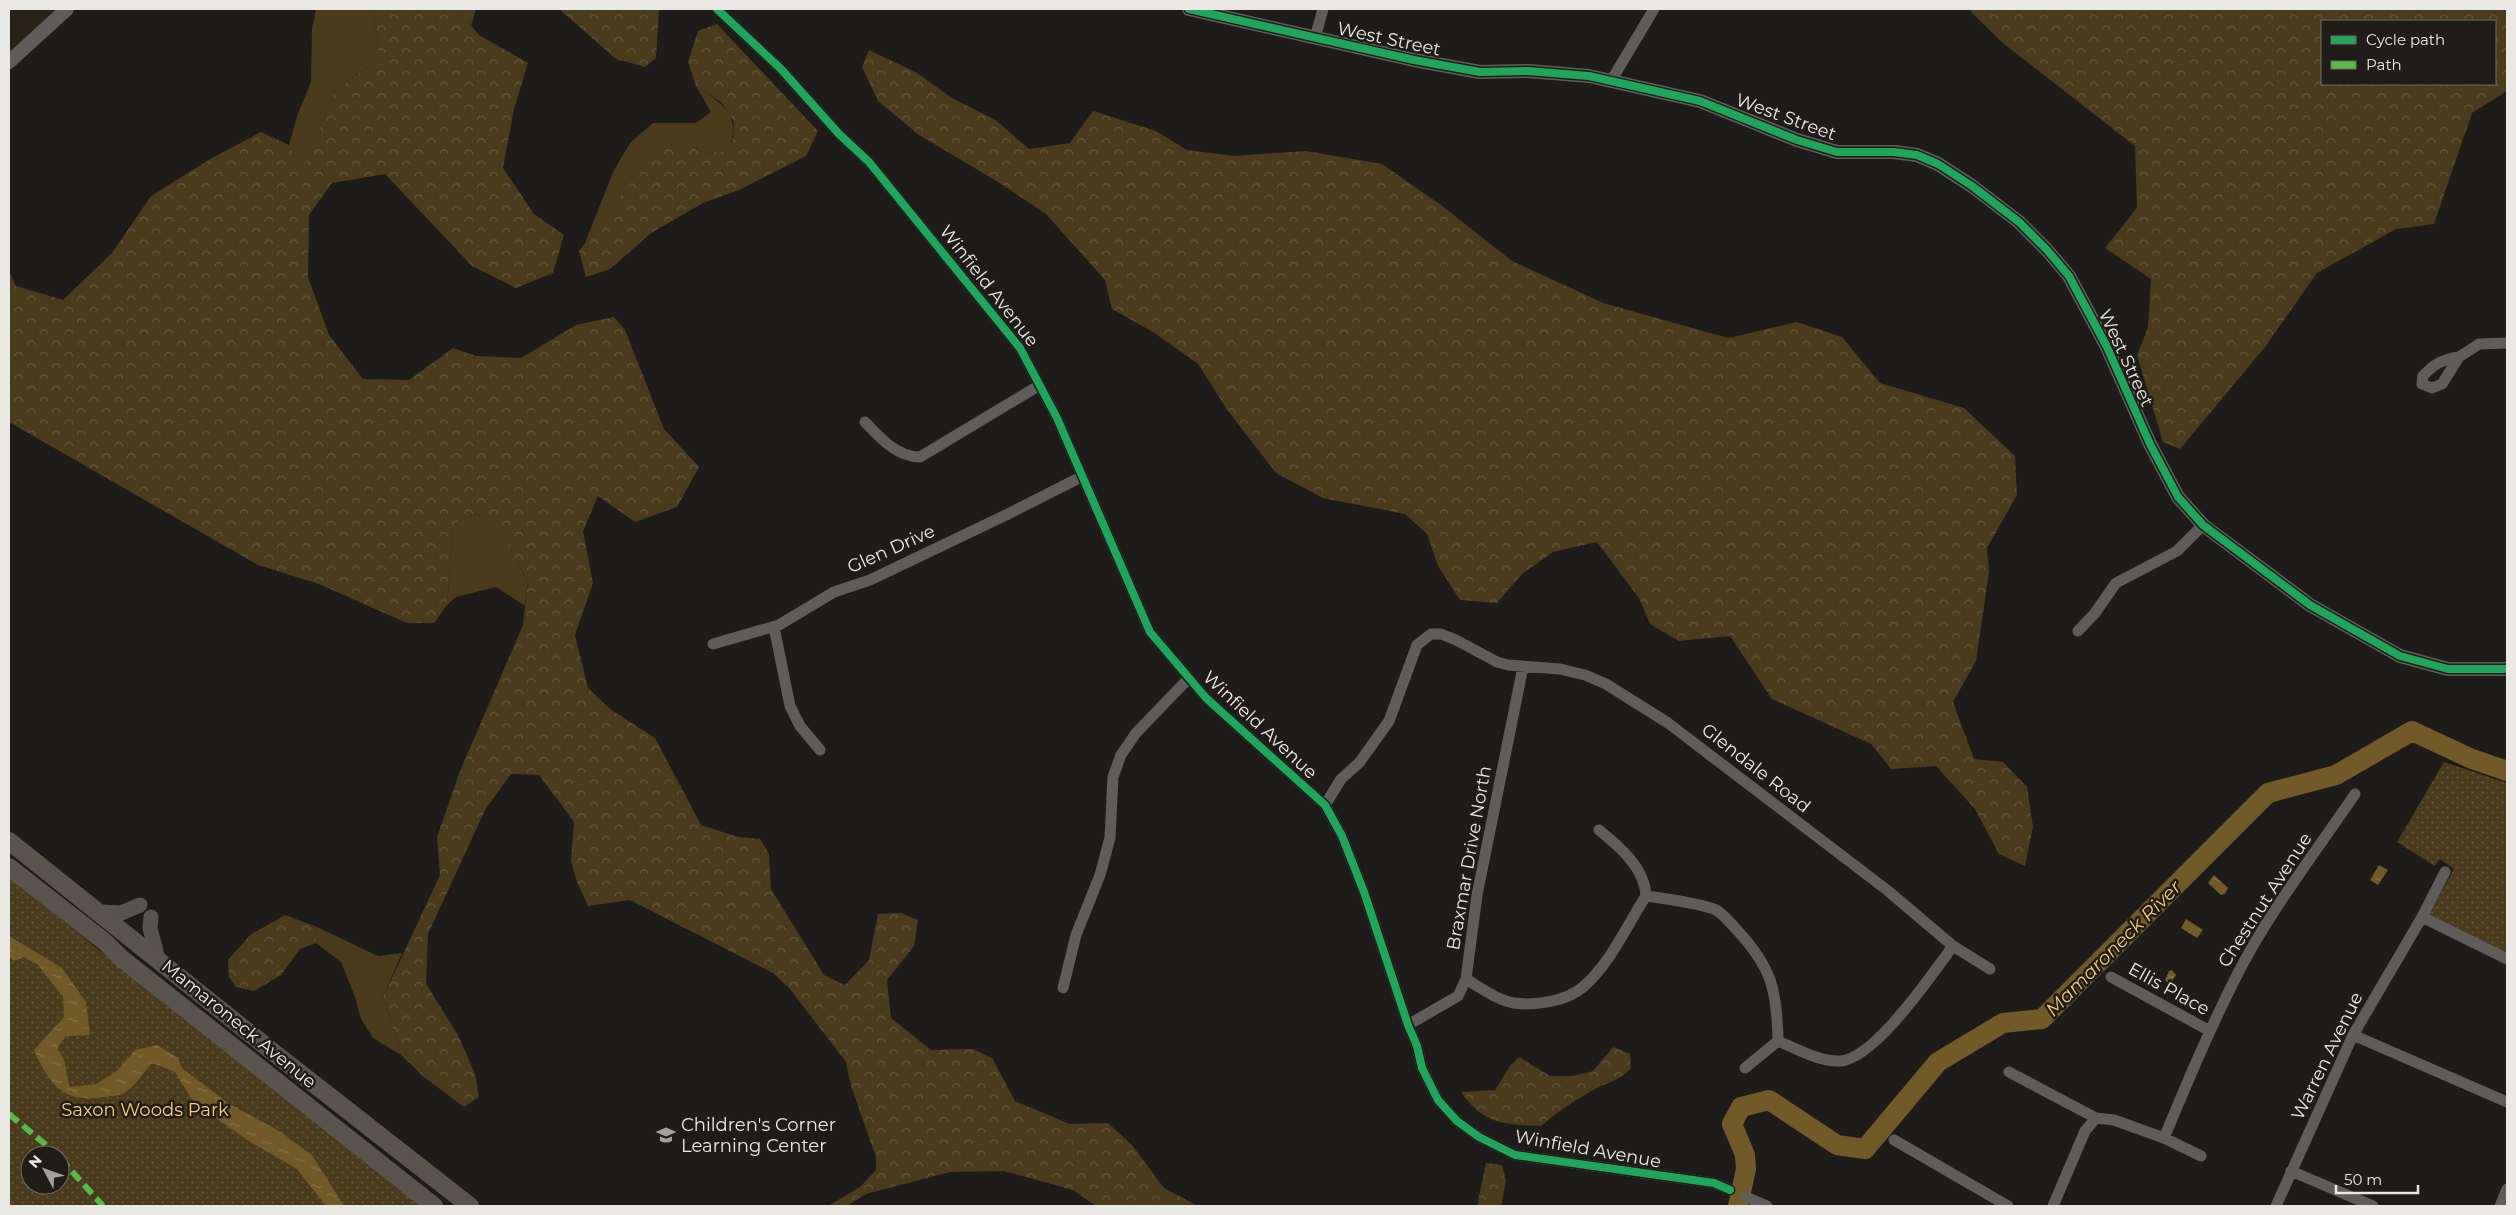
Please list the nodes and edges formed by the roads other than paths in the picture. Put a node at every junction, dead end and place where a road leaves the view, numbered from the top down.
1 (67, 9) edge
2 (717, 9) edge
3 (1190, 9) edge
4 (1323, 9) edge
5 (1654, 9) edge
6 (1315, 38) junction
7 (9, 62) edge
8 (1611, 81) junction
9 (2507, 343) edge
10 (2459, 357) dead end
11 (1040, 385) junction
12 (865, 422) dead end
13 (1082, 476) junction
14 (2203, 525) junction
15 (774, 627) junction
16 (2078, 631) dead end
17 (713, 644) dead end
18 (1523, 667) junction
19 (2507, 669) edge
20 (1189, 678) junction
21 (820, 750) dead end
22 (2355, 794) dead end
23 (1325, 806) junction
24 (1599, 830) dead end
25 (9, 841) edge
26 (9, 867) edge
27 (2445, 872) dead end
28 (1646, 896) junction
29 (140, 905) dead end
30 (100, 912) junction
31 (151, 917) dead end
32 (2422, 918) junction
33 (1953, 946) junction
34 (158, 959) junction
35 (2507, 959) edge
36 (1990, 969) dead end
37 (2111, 977) dead end
38 (1466, 979) junction
39 (1063, 988) dead end
40 (1408, 1025) junction
41 (2210, 1031) junction
42 (2353, 1035) junction
43 (1778, 1041) junction
44 (1745, 1068) dead end
45 (2009, 1072) dead end
46 (2507, 1102) edge
47 (2096, 1118) junction
48 (2164, 1138) junction
49 (1894, 1140) dead end
50 (2201, 1156) dead end
51 (410, 1158) junction
52 (2291, 1171) junction
53 (395, 1175) junction
54 (2507, 1189) edge
55 (1730, 1190) dead end
56 (1746, 1197) dead end
57 (434, 1206) edge
58 (470, 1206) edge
59 (1767, 1206) edge
60 (2008, 1206) edge
61 (2053, 1206) edge
62 (2276, 1206) edge
63 (2373, 1206) edge
64 (2500, 1206) edge

1 - 7 street
2 - 11 street, Winfield Avenue
3 - 6 street, West Street
4 - 6 street
5 - 8 street
6 - 8 street, West Street
8 - 14 street, West Street
9 - 10 street
11 - 12 street
11 - 13 street, Winfield Avenue
13 - 15 street, Glen Drive
13 - 20 street, Winfield Avenue
14 - 16 street
14 - 19 street, West Street
15 - 17 street, Glen Drive
15 - 21 street
18 - 23 street, Glendale Road
18 - 33 street, Glendale Road
18 - 38 street, Braxmar Drive North
20 - 23 street, Winfield Avenue
20 - 39 street
22 - 41 street, Chestnut Avenue
23 - 40 street, Winfield Avenue
24 - 28 street
25 - 30 main road, Mamaroneck Avenue
26 - 53 main road, Mamaroneck Avenue
27 - 32 street, Warren Avenue
28 - 38 street
28 - 43 street
29 - 30 main road
30 - 34 main road, Mamaroneck Avenue
31 - 34 main road
32 - 35 street
32 - 42 street, Warren Avenue
33 - 36 street, Glendale Road
33 - 43 street
34 - 51 main road, Mamaroneck Avenue
37 - 41 street, Ellis Place
38 - 40 street, Braxmar Drive North
40 - 55 street, Winfield Avenue
41 - 48 street, Chestnut Avenue
42 - 46 street
42 - 52 street, Warren Avenue
43 - 44 street
45 - 47 street
47 - 48 street
47 - 61 street
48 - 50 street
49 - 60 street
51 - 53 street
51 - 58 main road, Mamaroneck Avenue
52 - 62 street, Warren Avenue
52 - 63 street
53 - 57 main road, Mamaroneck Avenue
54 - 64 street
56 - 59 street

